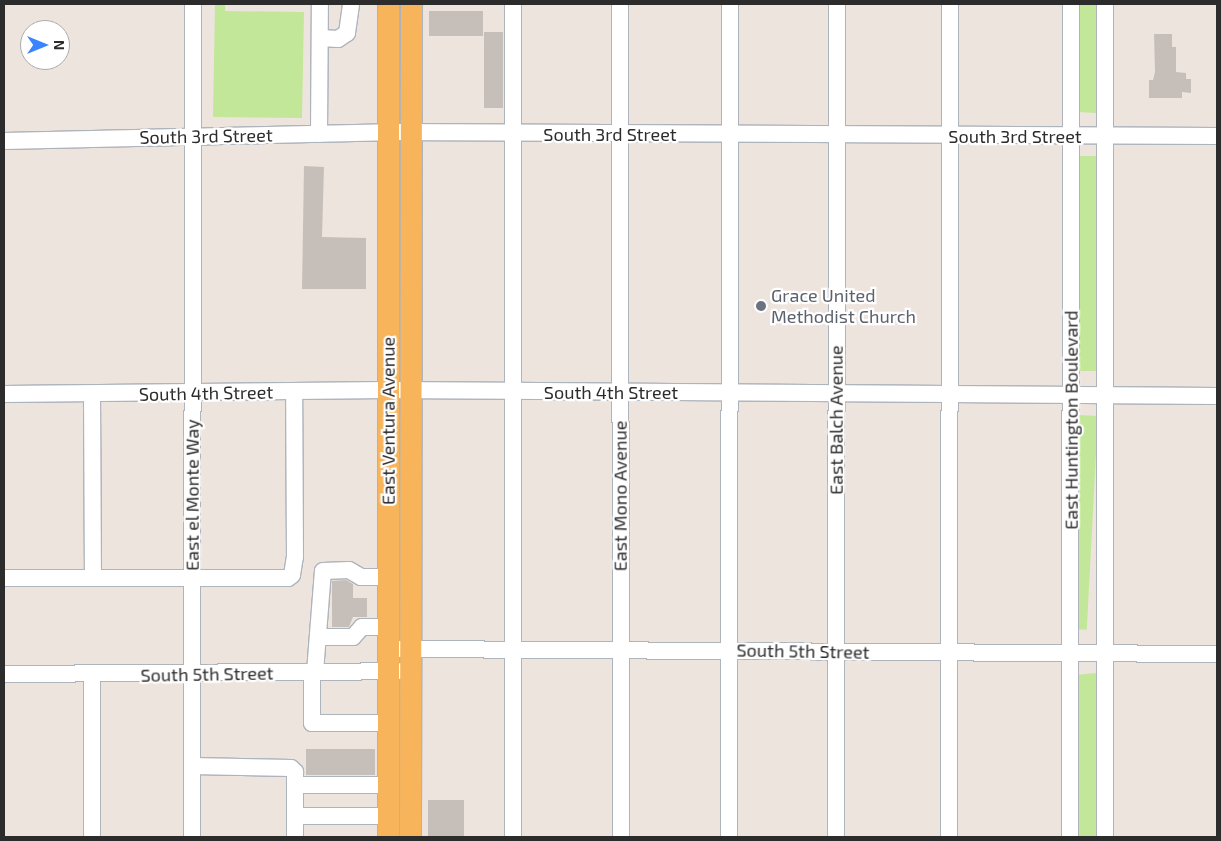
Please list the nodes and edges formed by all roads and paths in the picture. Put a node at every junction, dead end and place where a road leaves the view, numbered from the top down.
1 (193, 4) edge
2 (320, 4) edge
3 (351, 4) edge
4 (388, 4) edge
5 (411, 4) edge
6 (513, 4) edge
7 (620, 4) edge
8 (730, 4) edge
9 (837, 4) edge
10 (950, 4) edge
11 (1071, 4) edge
12 (1105, 4) edge
13 (320, 38) junction
14 (388, 132) junction
15 (410, 132) junction
16 (513, 133) junction
17 (319, 134) junction
18 (620, 134) junction
19 (730, 135) junction
20 (193, 136) junction
21 (836, 136) junction
22 (950, 136) junction
23 (1105, 136) junction
24 (1217, 136) edge
25 (1070, 137) junction
26 (4, 141) edge
27 (388, 390) junction
28 (410, 390) junction
29 (513, 391) junction
30 (294, 392) junction
31 (620, 392) junction
32 (730, 392) junction
33 (836, 392) junction
34 (4, 394) edge
35 (92, 394) junction
36 (193, 394) junction
37 (1071, 395) junction
38 (1104, 395) junction
39 (950, 396) junction
40 (1217, 396) edge
41 (4, 578) edge
42 (93, 578) junction
43 (192, 578) junction
44 (388, 578) junction
45 (388, 627) junction
46 (318, 637) junction
47 (389, 648) junction
48 (410, 649) junction
49 (512, 649) junction
50 (620, 649) junction
51 (728, 650) junction
52 (836, 652) junction
53 (949, 652) junction
54 (1071, 654) junction
55 (1105, 654) junction
56 (1217, 654) edge
57 (389, 671) junction
58 (410, 671) junction
59 (313, 672) junction
60 (4, 674) edge
61 (92, 675) junction
62 (192, 675) junction
63 (388, 723) junction
64 (192, 766) junction
65 (295, 785) junction
66 (388, 785) junction
67 (295, 816) junction
68 (388, 816) junction
69 (92, 837) edge
70 (192, 837) edge
71 (295, 837) edge
72 (388, 837) edge
73 (410, 837) edge
74 (513, 837) edge
75 (621, 837) edge
76 (729, 837) edge
77 (836, 837) edge
78 (949, 837) edge
79 (1070, 837) edge
80 (1105, 837) edge

1 - 20 street, East el Monte Way
2 - 13 street
3 - 13 street
4 - 14 main road, East Ventura Avenue
5 - 15 main road, East Ventura Avenue
6 - 16 street
7 - 18 street, East Mono Avenue
8 - 19 street
9 - 21 street, East Balch Avenue
10 - 22 street
11 - 25 street, East Huntington Boulevard
12 - 23 street, East Huntington Boulevard
13 - 17 street
14 - 15 street, South 3rd Street
14 - 17 street, South 3rd Street
14 - 27 main road, East Ventura Avenue
15 - 16 street, South 3rd Street
15 - 28 main road, East Ventura Avenue
16 - 18 street, South 3rd Street
16 - 29 street
17 - 20 street, South 3rd Street
18 - 19 street, South 3rd Street
18 - 31 street, East Mono Avenue
19 - 21 street, South 3rd Street
19 - 32 street
20 - 26 street, South 3rd Street
20 - 36 street, East el Monte Way
21 - 22 street, South 3rd Street
21 - 33 street, East Balch Avenue
22 - 25 street, South 3rd Street
22 - 39 street
23 - 24 street, South 3rd Street
23 - 25 street, South 3rd Street
23 - 38 street, East Huntington Boulevard
25 - 37 street, East Huntington Boulevard
27 - 28 street, South 4th Street
27 - 30 street, South 4th Street
27 - 44 main road, East Ventura Avenue
28 - 29 street, South 4th Street
28 - 48 main road, East Ventura Avenue
29 - 31 street, South 4th Street
29 - 49 street
30 - 36 street, South 4th Street
30 - 43 street
31 - 32 street, South 4th Street
31 - 50 street, East Mono Avenue
32 - 33 street, South 4th Street
32 - 51 street
33 - 39 street, South 4th Street
33 - 52 street, East Balch Avenue
34 - 35 street, South 4th Street
35 - 36 street, South 4th Street
35 - 42 street
36 - 43 street, East el Monte Way
37 - 38 street, South 4th Street
37 - 39 street, South 4th Street
37 - 54 street, East Huntington Boulevard
38 - 40 street, South 4th Street
38 - 55 street, East Huntington Boulevard
39 - 53 street
41 - 42 street
42 - 43 street
43 - 62 street, East el Monte Way
44 - 45 main road, East Ventura Avenue
44 - 46 street
45 - 46 street
45 - 47 main road, East Ventura Avenue
46 - 59 street
47 - 48 street, South 5th Street
47 - 57 main road, East Ventura Avenue
48 - 49 street, South 5th Street
48 - 58 main road, East Ventura Avenue
49 - 50 street, South 5th Street
49 - 74 street
50 - 51 street, South 5th Street
50 - 75 street, East Mono Avenue
51 - 52 street, South 5th Street
51 - 76 street
52 - 53 street, South 5th Street
52 - 77 street, East Balch Avenue
53 - 54 street, South 5th Street
53 - 78 street
54 - 55 street, South 5th Street
54 - 79 street, East Huntington Boulevard
55 - 56 street, South 5th Street
55 - 80 street, East Huntington Boulevard
57 - 58 street, South 5th Street
57 - 59 street, South 5th Street
57 - 63 main road, East Ventura Avenue
58 - 73 main road, East Ventura Avenue
59 - 62 street, South 5th Street
59 - 63 street
60 - 61 street, South 5th Street
61 - 62 street, South 5th Street
61 - 69 street
62 - 64 street, East el Monte Way
63 - 66 main road, East Ventura Avenue
64 - 65 street
64 - 70 street, East el Monte Way
65 - 66 street
65 - 67 street
66 - 68 main road, East Ventura Avenue
67 - 68 street
67 - 71 street
68 - 72 main road, East Ventura Avenue

